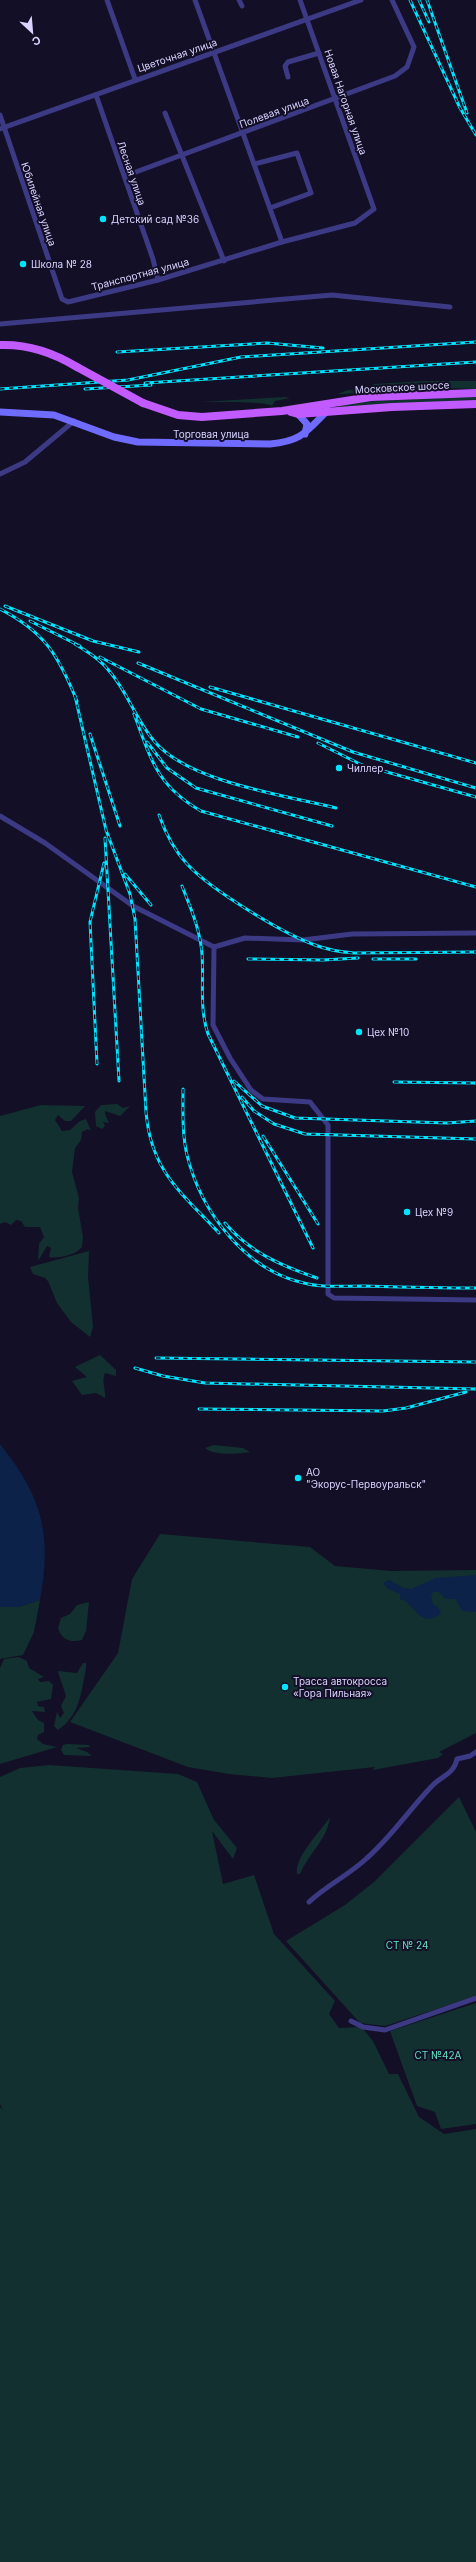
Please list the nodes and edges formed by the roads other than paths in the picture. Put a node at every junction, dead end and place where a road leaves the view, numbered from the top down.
1 (108, 0) edge
2 (195, 0) edge
3 (239, 0) edge
4 (300, 0) edge
5 (361, 0) edge
6 (392, 0) edge
7 (242, 6) dead end
8 (307, 19) junction
9 (214, 53) junction
10 (319, 53) junction
11 (288, 76) dead end
12 (135, 79) junction
13 (96, 95) junction
14 (335, 99) junction
15 (165, 113) dead end
16 (0, 115) edge
17 (2, 128) edge
18 (243, 133) junction
19 (181, 155) junction
20 (254, 164) junction
21 (125, 176) junction
22 (270, 208) junction
23 (374, 209) joint
24 (282, 242) junction
25 (224, 261) junction
26 (158, 280) junction
27 (62, 299) joint
28 (450, 307) dead end
29 (0, 324) edge
30 (0, 344) edge
31 (476, 393) edge
32 (335, 402) junction
33 (476, 404) edge
34 (282, 411) junction
35 (0, 412) edge
36 (325, 413) junction
37 (298, 414) junction
38 (74, 421) junction
39 (304, 435) junction
40 (0, 474) edge
41 (0, 816) edge
42 (476, 933) edge
43 (214, 947) junction
44 (476, 1300) edge
45 (476, 1752) edge
46 (309, 1902) dead end
47 (476, 1998) edge
48 (351, 2021) dead end

1 - 12 street
2 - 9 street
3 - 7 street
4 - 8 street, Новая Нагорная улица
5 - 8 street, Цветочная улица
6 - 14 street, Полевая улица
8 - 9 street, Цветочная улица
8 - 10 street, Новая Нагорная улица
9 - 12 street, Цветочная улица
9 - 18 street
10 - 11 street
10 - 14 street, Новая Нагорная улица
12 - 13 street, Цветочная улица
13 - 17 street, Цветочная улица
13 - 21 street, Лесная улица
14 - 18 street, Полевая улица
14 - 23 street, Новая Нагорная улица
15 - 19 street
16 - 17 street, Юбилейная улица
17 - 27 street, Юбилейная улица
18 - 19 street, Полевая улица
18 - 20 street
19 - 21 street, Полевая улица
19 - 25 street
20 - 22 street
20 - 22 street
21 - 26 street, Лесная улица
22 - 24 street
23 - 24 street, Транспортная улица
24 - 25 street, Транспортная улица
25 - 26 street, Транспортная улица
26 - 27 street, Транспортная улица
28 - 29 street
30 - 34 main road, Московское шоссе, bridge
31 - 32 main road, Московское шоссе
32 - 34 main road, Московское шоссе
32 - 36 street, Торговая улица
33 - 36 main road, Московское шоссе
34 - 37 main road, Московское шоссе
35 - 38 street, Торговая улица
36 - 37 main road, Московское шоссе
36 - 39 street, Торговая улица
37 - 39 street
38 - 39 street, Торговая улица
38 - 40 street
41 - 43 street
42 - 43 street
43 - 44 street
45 - 46 street
47 - 48 street

